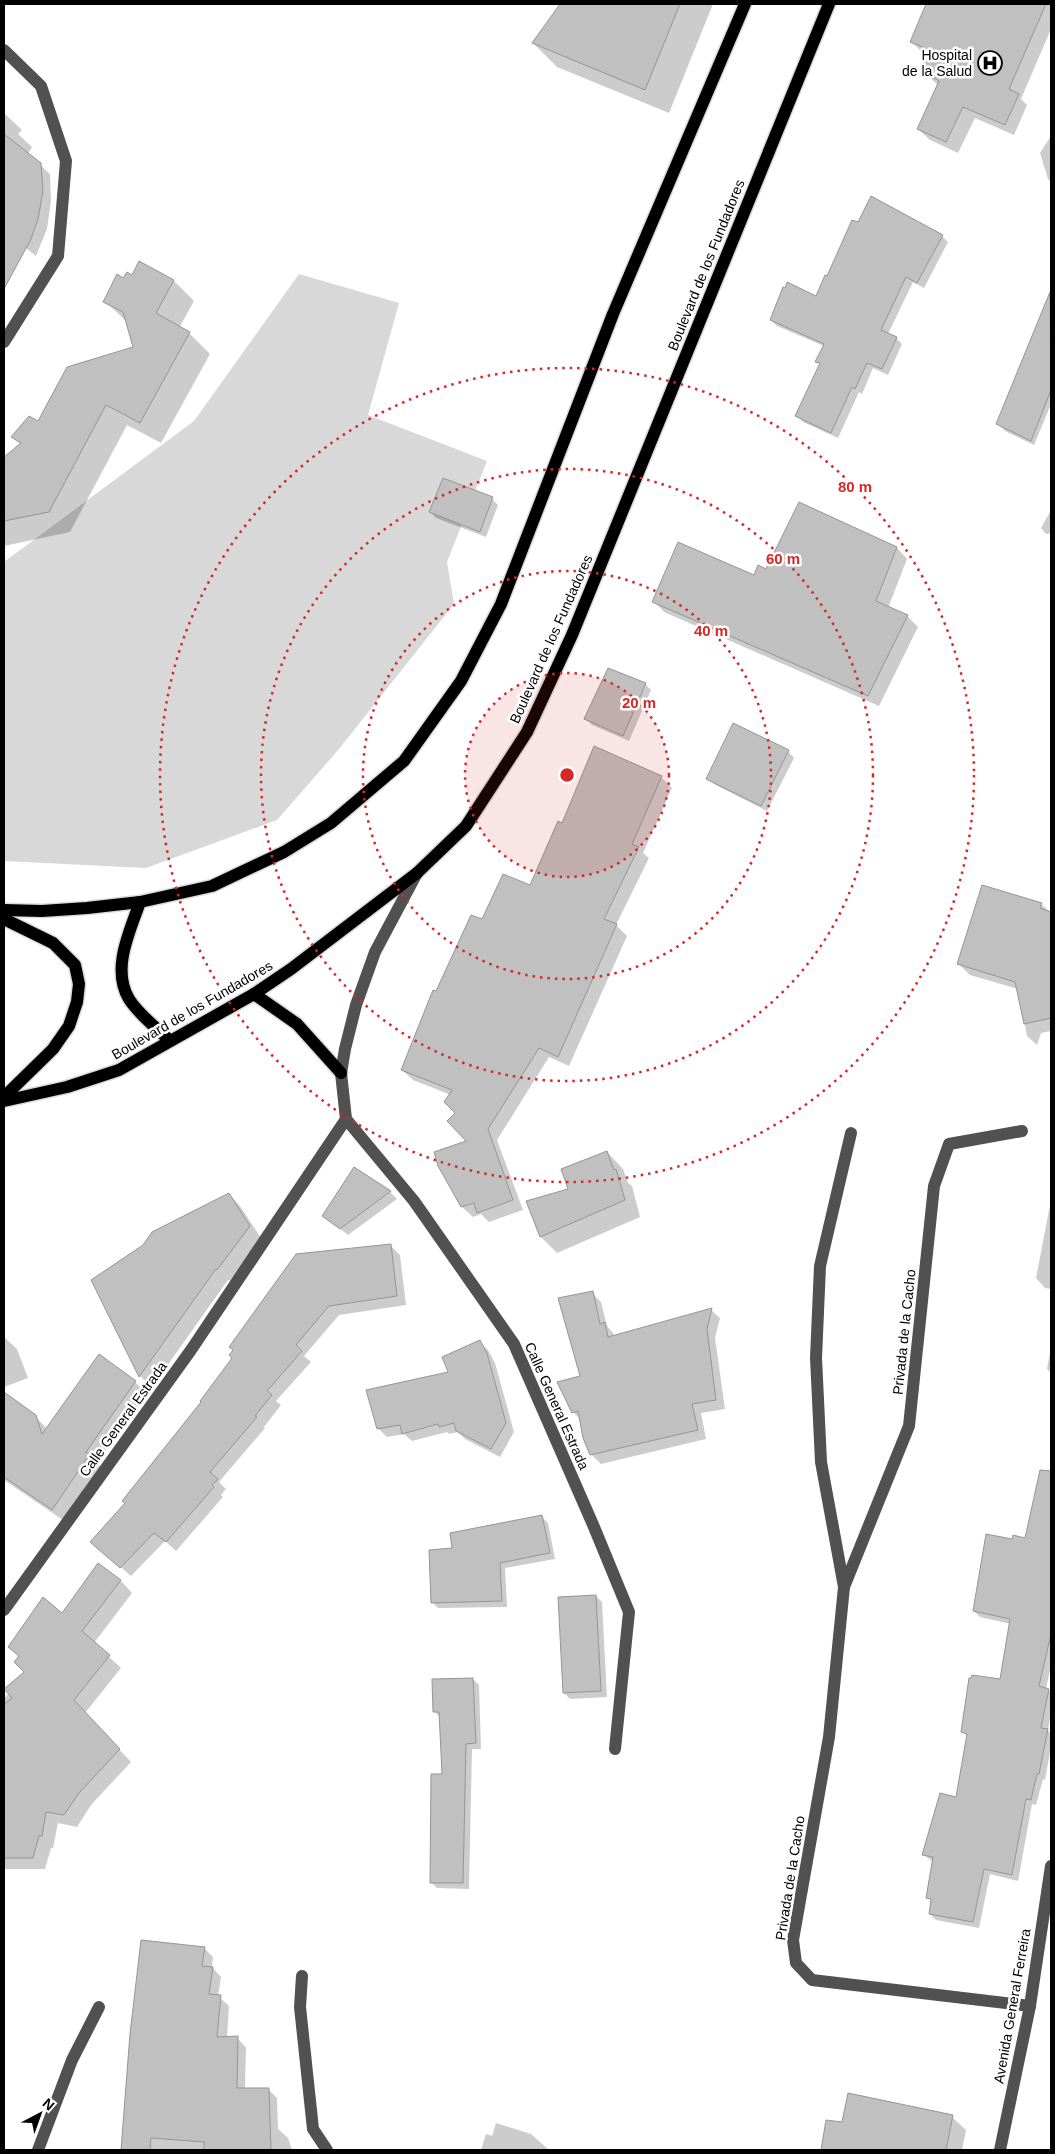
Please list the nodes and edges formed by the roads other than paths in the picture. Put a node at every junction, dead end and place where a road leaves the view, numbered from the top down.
1 (745, 4) edge
2 (829, 4) edge
3 (4, 50) edge
4 (4, 342) edge
5 (417, 873) junction
6 (140, 902) junction
7 (4, 910) edge
8 (4, 919) edge
9 (254, 994) junction
10 (170, 1041) junction
11 (341, 1073) junction
12 (4, 1097) edge
13 (4, 1101) edge
14 (346, 1119) junction
15 (1022, 1131) dead end
16 (851, 1133) dead end
17 (844, 1587) junction
18 (4, 1610) edge
19 (615, 1749) dead end
20 (1051, 1866) edge
21 (1048, 1908) edge
22 (302, 1976) dead end
23 (1030, 2006) junction
24 (99, 2007) dead end
25 (38, 2150) edge
26 (327, 2150) edge
27 (1000, 2150) edge

1 - 6 main road
2 - 5 main road, Boulevard de los Fundadores
3 - 4 street
5 - 9 main road, Boulevard de los Fundadores
5 - 11 street
6 - 7 main road
6 - 10 main road
8 - 12 main road
9 - 10 main road, Boulevard de los Fundadores
9 - 11 main road
10 - 13 main road, Boulevard de los Fundadores
11 - 14 street
14 - 18 street, Calle General Estrada
14 - 19 street, Calle General Estrada
15 - 17 street, Privada de la Cacho
16 - 17 street, Privada de la Cacho
17 - 23 street, Privada de la Cacho
20 - 21 street, Avenida General Ferreira
21 - 23 street, Avenida General Ferreira
22 - 26 street
23 - 27 street, Avenida General Ferreira
24 - 25 street

